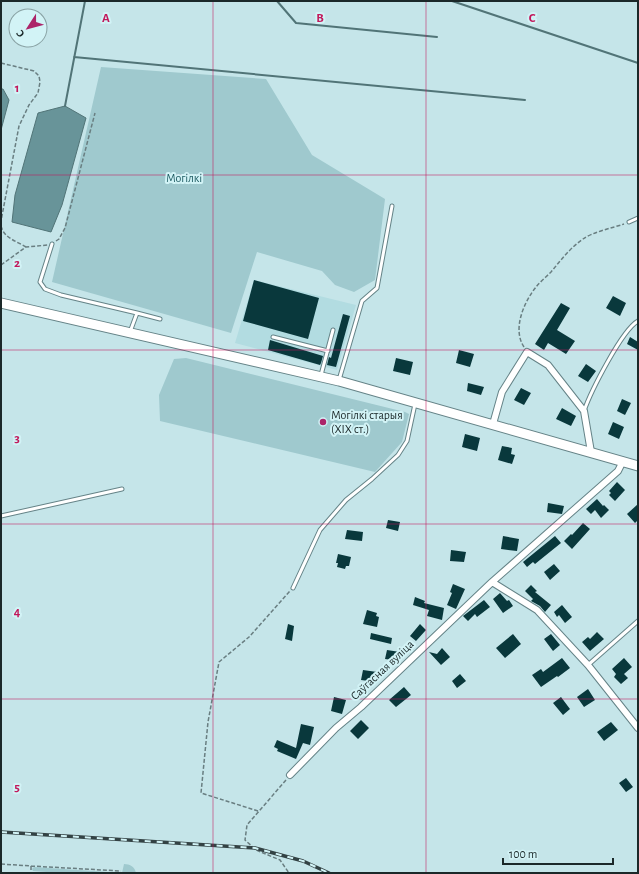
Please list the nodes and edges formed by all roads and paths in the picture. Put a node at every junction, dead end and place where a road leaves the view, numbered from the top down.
1 (1, 63) edge
2 (95, 113) dead end
3 (392, 206) dead end
4 (638, 218) edge
5 (1, 221) edge
6 (630, 222) joint
7 (1, 226) edge
8 (52, 244) junction
9 (26, 247) junction
10 (1, 264) edge
11 (1, 304) edge
12 (137, 313) junction
13 (160, 319) dead end
14 (638, 321) edge
15 (333, 330) dead end
16 (130, 334) junction
17 (273, 337) dead end
18 (328, 351) junction
19 (527, 352) junction
20 (320, 377) junction
21 (339, 381) junction
22 (415, 402) junction
23 (584, 411) junction
24 (493, 424) junction
25 (591, 452) junction
26 (623, 461) junction
27 (638, 466) edge
28 (122, 489) dead end
29 (1, 516) edge
30 (492, 582) junction
31 (293, 588) joint
32 (638, 621) edge
33 (588, 665) junction
34 (638, 728) edge
35 (290, 776) joint
36 (258, 811) junction
37 (1, 864) edge
38 (31, 866) junction
39 (121, 871) dead end
40 (31, 873) edge
41 (289, 873) edge

1 - 5 path
2 - 8 path
3 - 21 lane
4 - 6 lane
6 - 19 path
7 - 9 path
8 - 9 path
8 - 12 lane
9 - 10 path
11 - 16 main road
12 - 13 lane
12 - 16 lane
14 - 23 lane
15 - 18 lane
16 - 20 main road
17 - 18 lane
18 - 20 lane
19 - 23 street
19 - 24 street
20 - 21 main road
21 - 22 main road
22 - 24 main road
22 - 31 lane
23 - 25 street
24 - 25 main road
25 - 26 main road
26 - 27 main road
26 - 30 street, Саўгасная вуліца
28 - 29 lane
30 - 33 street
30 - 35 street, Саўгасная вуліца
31 - 36 path
32 - 33 lane
33 - 34 street
35 - 36 path
36 - 41 path
37 - 38 path
38 - 39 path
38 - 40 path

